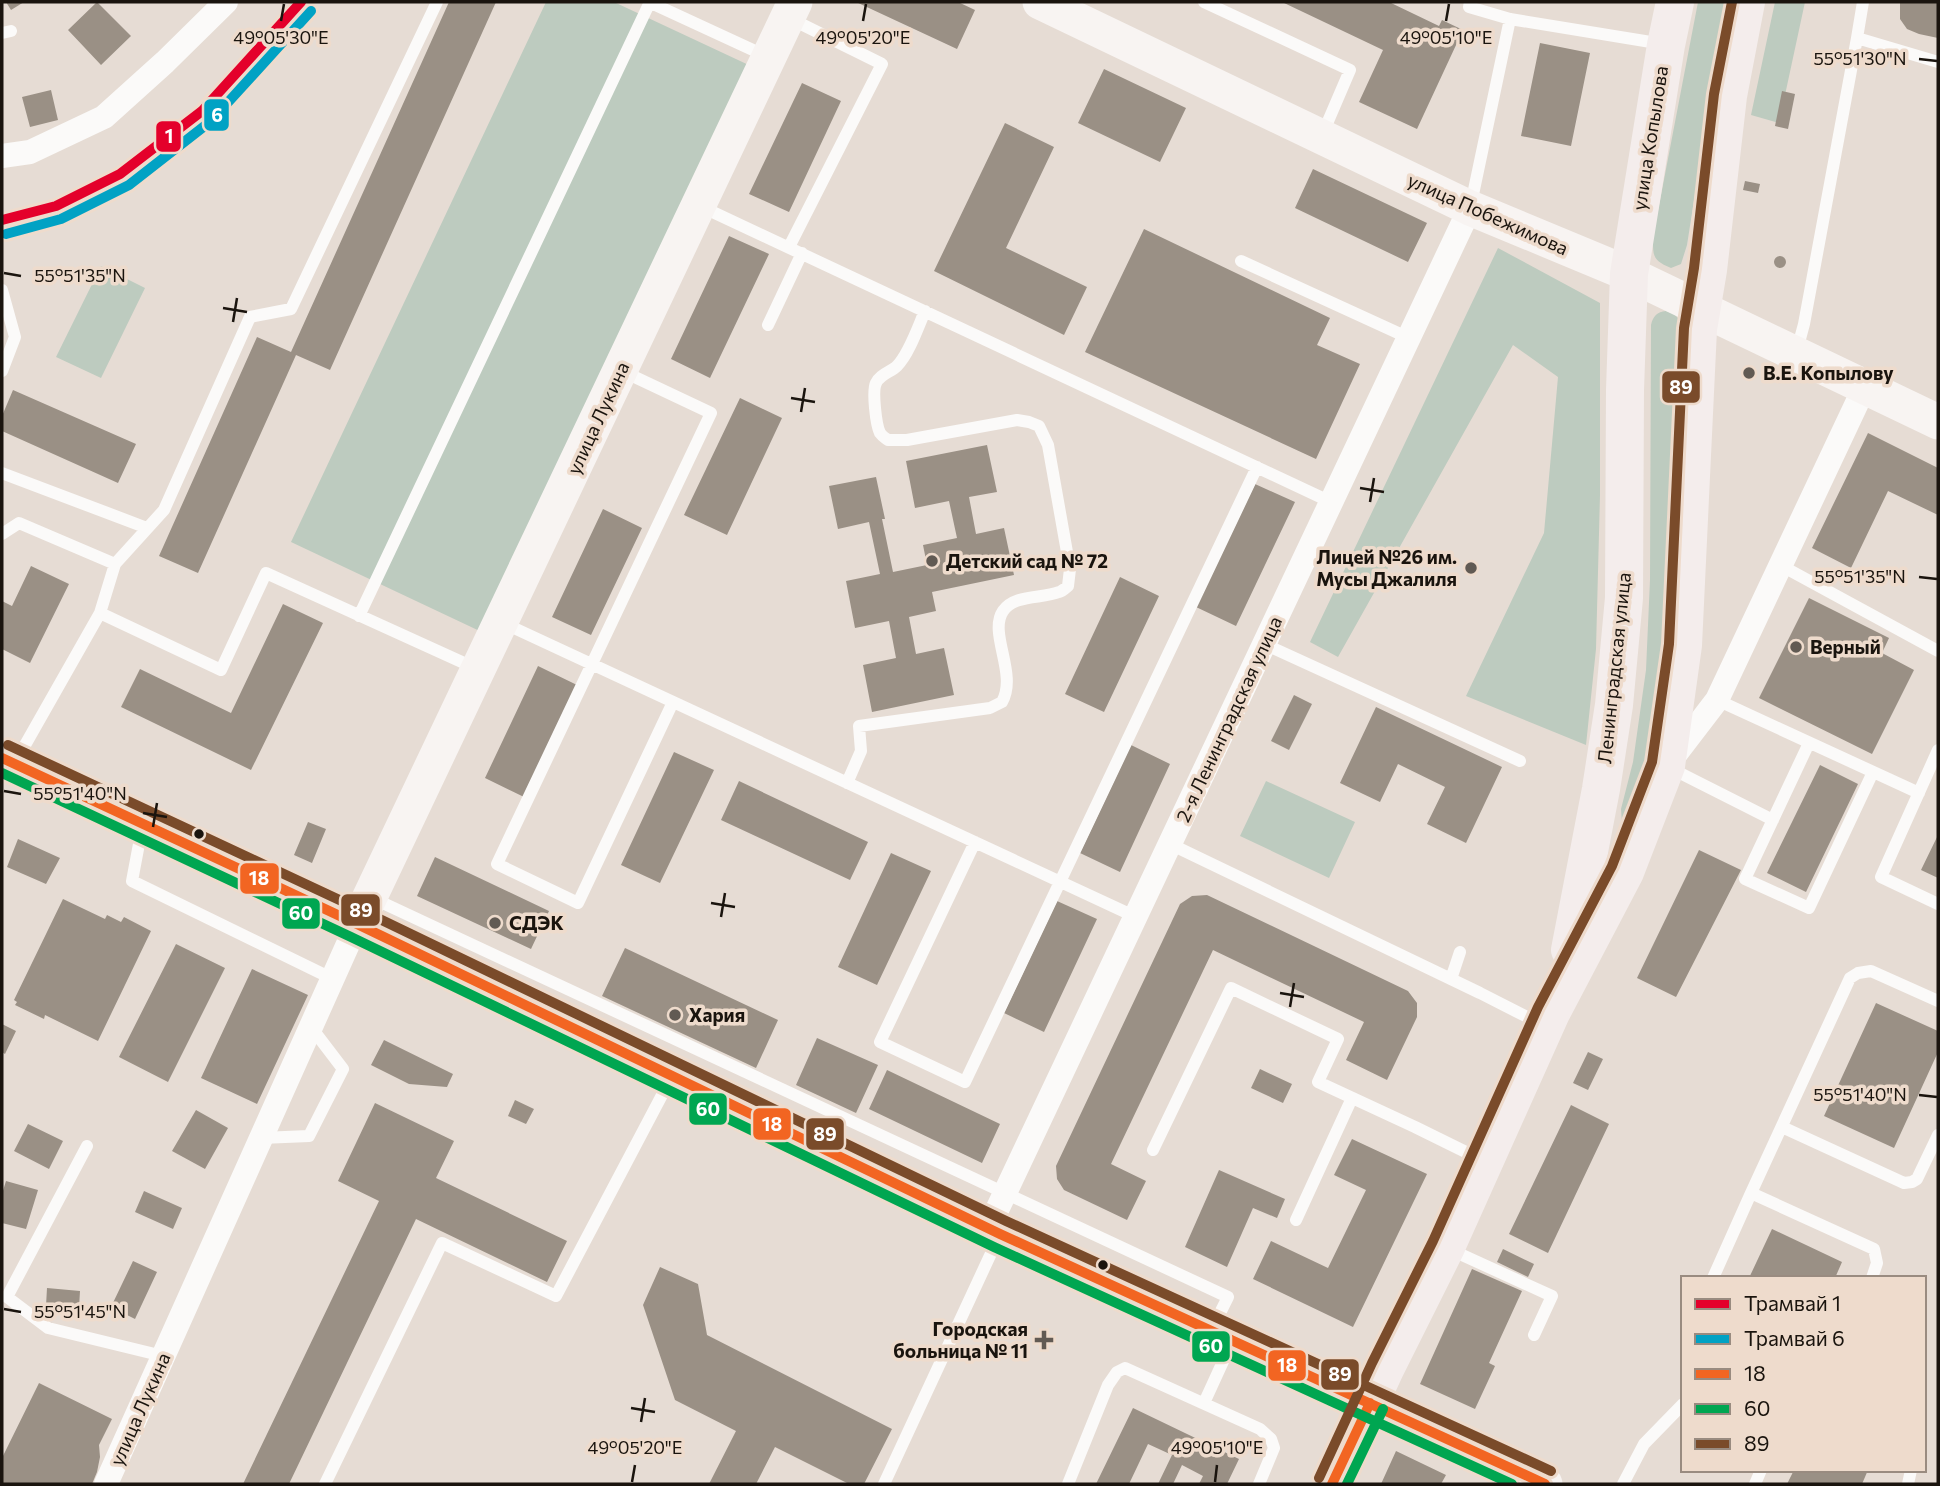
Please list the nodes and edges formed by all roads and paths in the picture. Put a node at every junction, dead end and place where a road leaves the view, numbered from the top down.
1 (226, 2) edge
2 (437, 2) edge
3 (650, 2) edge
4 (1040, 2) edge
5 (1204, 2) edge
6 (1675, 2) edge
7 (1746, 2) edge
8 (1863, 2) edge
9 (1467, 4) edge
10 (791, 9) edge
11 (1510, 19) junction
12 (1857, 38) junction
13 (1666, 45) junction
14 (768, 57) junction
15 (1938, 62) edge
16 (1321, 137) junction
17 (2, 156) edge
18 (699, 205) junction
19 (1470, 208) junction
20 (789, 247) junction
21 (802, 253) junction
22 (1241, 261) dead end
23 (1629, 274) junction
24 (2, 290) edge
25 (1700, 308) junction
26 (925, 311) junction
27 (768, 325) dead end
28 (1409, 338) junction
29 (1796, 353) junction
30 (620, 370) junction
31 (2, 371) edge
32 (1866, 386) junction
33 (1938, 422) edge
34 (1257, 467) junction
35 (2, 473) edge
36 (1331, 502) junction
37 (147, 528) junction
38 (2, 534) edge
39 (115, 564) junction
40 (1780, 565) junction
41 (100, 613) junction
42 (359, 616) junction
43 (501, 622) junction
44 (1264, 644) junction
45 (1938, 651) edge
46 (592, 664) junction
47 (478, 670) junction
48 (1717, 700) junction
49 (673, 702) junction
50 (1809, 743) junction
51 (1938, 750) edge
52 (8, 761) edge
53 (1520, 761) dead end
54 (1666, 766) junction
55 (1873, 772) junction
56 (847, 783) junction
57 (1919, 793) junction
58 (1773, 820) junction
59 (143, 824) junction
60 (975, 842) junction
61 (1170, 845) junction
62 (1060, 882) junction
63 (1938, 904) edge
64 (364, 911) junction
65 (1136, 917) junction
66 (1460, 952) dead end
67 (333, 979) junction
68 (1451, 979) junction
69 (1938, 1001) edge
70 (1548, 1020) junction
71 (311, 1027) junction
72 (672, 1076) junction
73 (1352, 1098) junction
74 (1782, 1127) junction
75 (1938, 1135) edge
76 (261, 1138) junction
77 (87, 1146) dead end
78 (1153, 1150) dead end
79 (1485, 1162) junction
80 (1751, 1193) junction
81 (1005, 1194) junction
82 (1296, 1220) dead end
83 (994, 1231) junction
84 (1446, 1247) junction
85 (1714, 1276) edge
86 (1873, 1276) edge
87 (1534, 1335) dead end
88 (1222, 1336) junction
89 (163, 1356) junction
90 (1204, 1403) junction
91 (1370, 1403) junction
92 (1681, 1406) edge
93 (106, 1484) edge
94 (325, 1484) edge
95 (884, 1484) edge
96 (1068, 1484) edge
97 (1259, 1484) edge
98 (1332, 1484) edge
99 (1545, 1484) edge
100 (1623, 1484) edge

1 - 17 street
2 - 37 lane
3 - 14 lane
3 - 42 lane
4 - 16 street, улица Побежимова
5 - 16 lane
6 - 13 main road, улица Копылова
7 - 25 main road
8 - 12 lane
9 - 11 lane
10 - 14 street, улица Лукина
10 - 20 lane
11 - 13 lane
11 - 19 lane
12 - 15 lane
12 - 29 lane
13 - 23 main road, улица Копылова
14 - 18 street, улица Лукина
16 - 19 street, улица Побежимова
18 - 20 lane
18 - 30 street, улица Лукина
19 - 23 street, улица Побежимова
19 - 28 street, 2-я Ленинградская улица
20 - 21 lane
21 - 26 lane
21 - 27 lane
22 - 28 lane
23 - 25 street, улица Побежимова
23 - 70 main road, Ленинградская улица
24 - 31 lane
25 - 29 street, улица Побежимова
25 - 54 main road, Ленинградская улица
26 - 34 lane
26 - 56 lane
28 - 36 street, 2-я Ленинградская улица
29 - 32 street, улица Побежимова
30 - 43 street, улица Лукина
30 - 46 lane
32 - 33 street, улица Побежимова
32 - 40 street, Ленинградская улица
34 - 36 lane
34 - 62 lane
35 - 37 lane
36 - 44 street, 2-я Ленинградская улица
37 - 39 lane
38 - 39 lane
39 - 41 lane
40 - 45 lane
40 - 48 street, Ленинградская улица
41 - 42 lane
41 - 52 lane
42 - 47 lane
43 - 46 lane
43 - 47 street, улица Лукина
44 - 53 lane
44 - 61 street, 2-я Ленинградская улица
46 - 49 lane
46 - 49 lane
47 - 64 street, улица Лукина
48 - 50 lane
48 - 54 street, Ленинградская улица
49 - 56 lane
50 - 55 lane
50 - 58 lane
51 - 57 lane
52 - 59 street
54 - 58 lane
54 - 70 main road, Ленинградская улица
55 - 57 lane
55 - 58 lane
56 - 60 lane
57 - 63 lane
59 - 64 street
59 - 67 lane
60 - 62 lane
60 - 62 lane
61 - 65 street, 2-я Ленинградская улица
61 - 68 lane
62 - 65 lane
64 - 67 street, улица Лукина
64 - 72 street
64 - 81 lane
65 - 81 street, 2-я Ленинградская улица
66 - 68 lane
67 - 71 street, улица Лукина
68 - 70 lane
69 - 74 lane
70 - 79 main road, Ленинградская улица
71 - 76 street, улица Лукина
71 - 76 lane
72 - 83 street
72 - 94 lane
73 - 78 lane
73 - 79 lane
73 - 82 lane
74 - 75 lane
74 - 80 lane
76 - 89 street, улица Лукина
77 - 89 lane
79 - 84 main road, Ленинградская улица
80 - 85 lane
80 - 86 lane
81 - 83 street, 2-я Ленинградская улица
81 - 88 lane
83 - 88 street
83 - 95 lane
84 - 87 lane
84 - 91 main road, Ленинградская улица
88 - 90 lane
88 - 91 street
89 - 93 street, улица Лукина
90 - 96 lane
90 - 97 lane
91 - 98 main road, Ленинградская улица
91 - 99 street
92 - 100 lane

